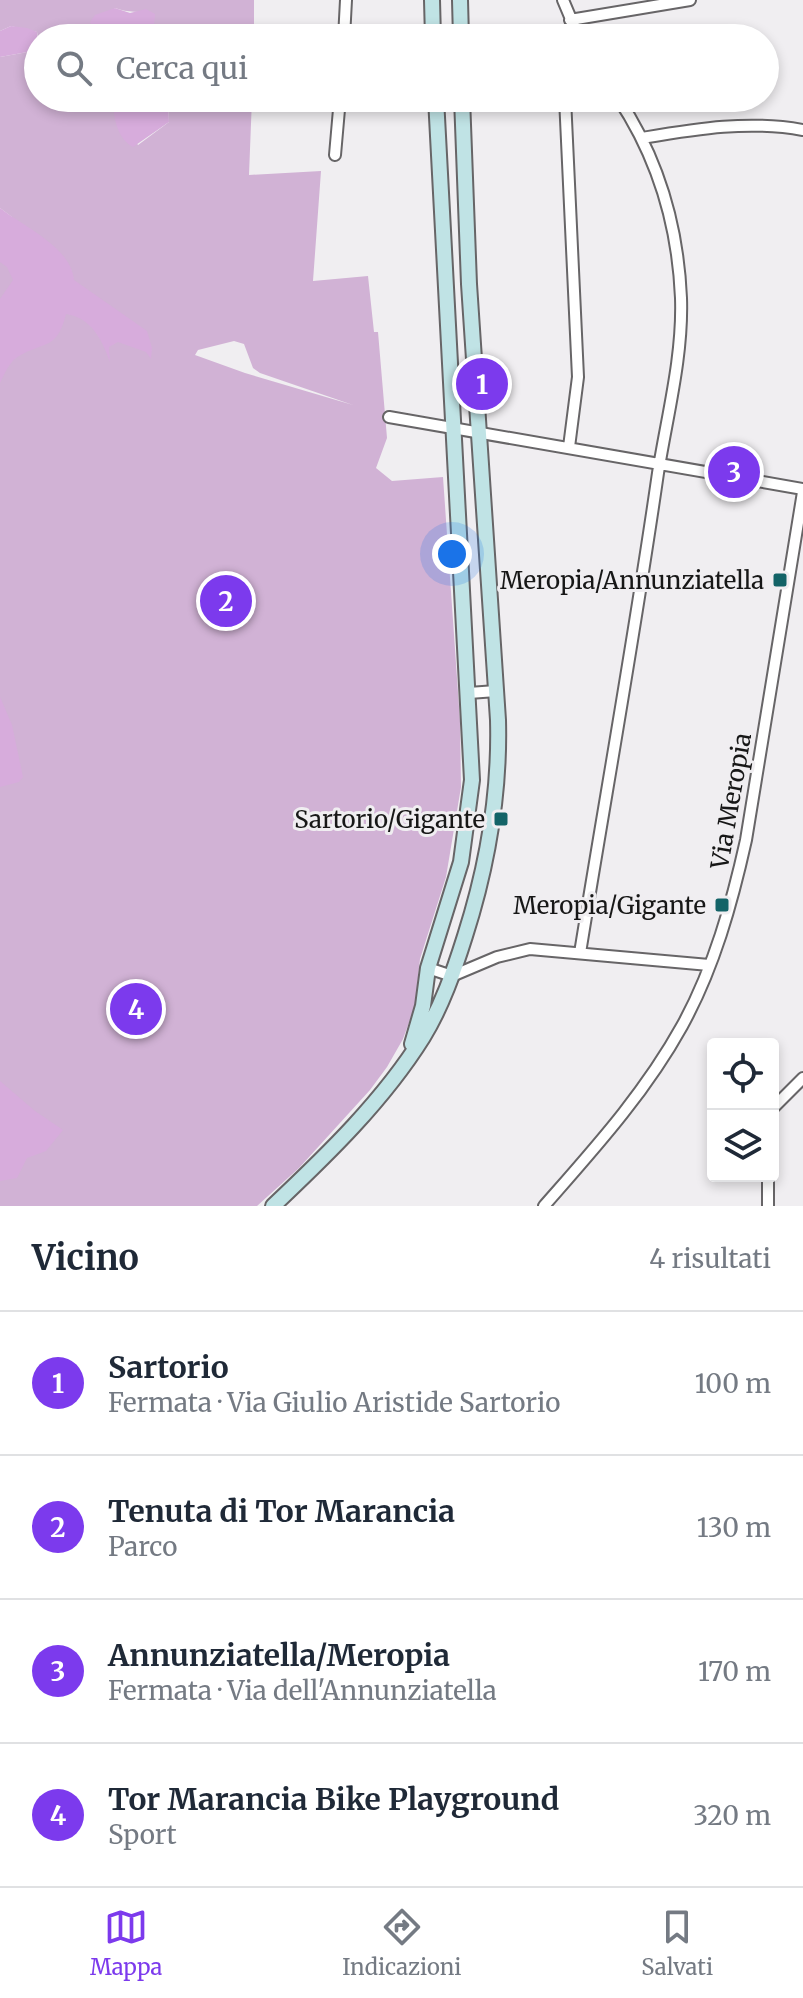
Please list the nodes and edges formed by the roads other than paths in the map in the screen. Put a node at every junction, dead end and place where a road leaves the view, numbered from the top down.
1 (346, 0) edge
2 (432, 0) edge
3 (460, 0) edge
4 (563, 0) edge
5 (690, 0) edge
6 (570, 20) junction
7 (345, 24) edge
8 (433, 24) edge
9 (461, 24) edge
10 (572, 24) edge
11 (339, 112) edge
12 (437, 112) edge
13 (463, 112) edge
14 (566, 112) edge
15 (626, 112) edge
16 (803, 130) edge
17 (642, 138) junction
18 (335, 155) dead end
19 (389, 417) dead end
20 (453, 427) junction
21 (481, 433) junction
22 (569, 447) junction
23 (660, 464) junction
24 (803, 491) edge
25 (496, 691) junction
26 (469, 693) junction
27 (580, 953) junction
28 (709, 965) junction
29 (428, 968) junction
30 (452, 976) junction
31 (409, 1056) junction
32 (803, 1078) edge
33 (779, 1102) edge
34 (768, 1182) edge
35 (273, 1206) edge
36 (544, 1206) edge
37 (768, 1206) edge

1 - 7 street
2 - 8 street
3 - 9 street
4 - 6 street
5 - 6 street
6 - 10 street
11 - 18 street
12 - 20 street
13 - 21 street
14 - 22 street
15 - 17 street
16 - 17 street
17 - 23 street
19 - 20 street
20 - 21 street
20 - 26 street
21 - 22 street
21 - 25 street
22 - 23 street
23 - 24 street
23 - 27 street
24 - 28 street, Via Meropia
25 - 26 street
25 - 30 street
26 - 29 street
27 - 28 street
27 - 30 street
28 - 36 street, Via Meropia
29 - 30 street
29 - 31 street
30 - 31 street
31 - 35 street
32 - 33 street
34 - 37 street

